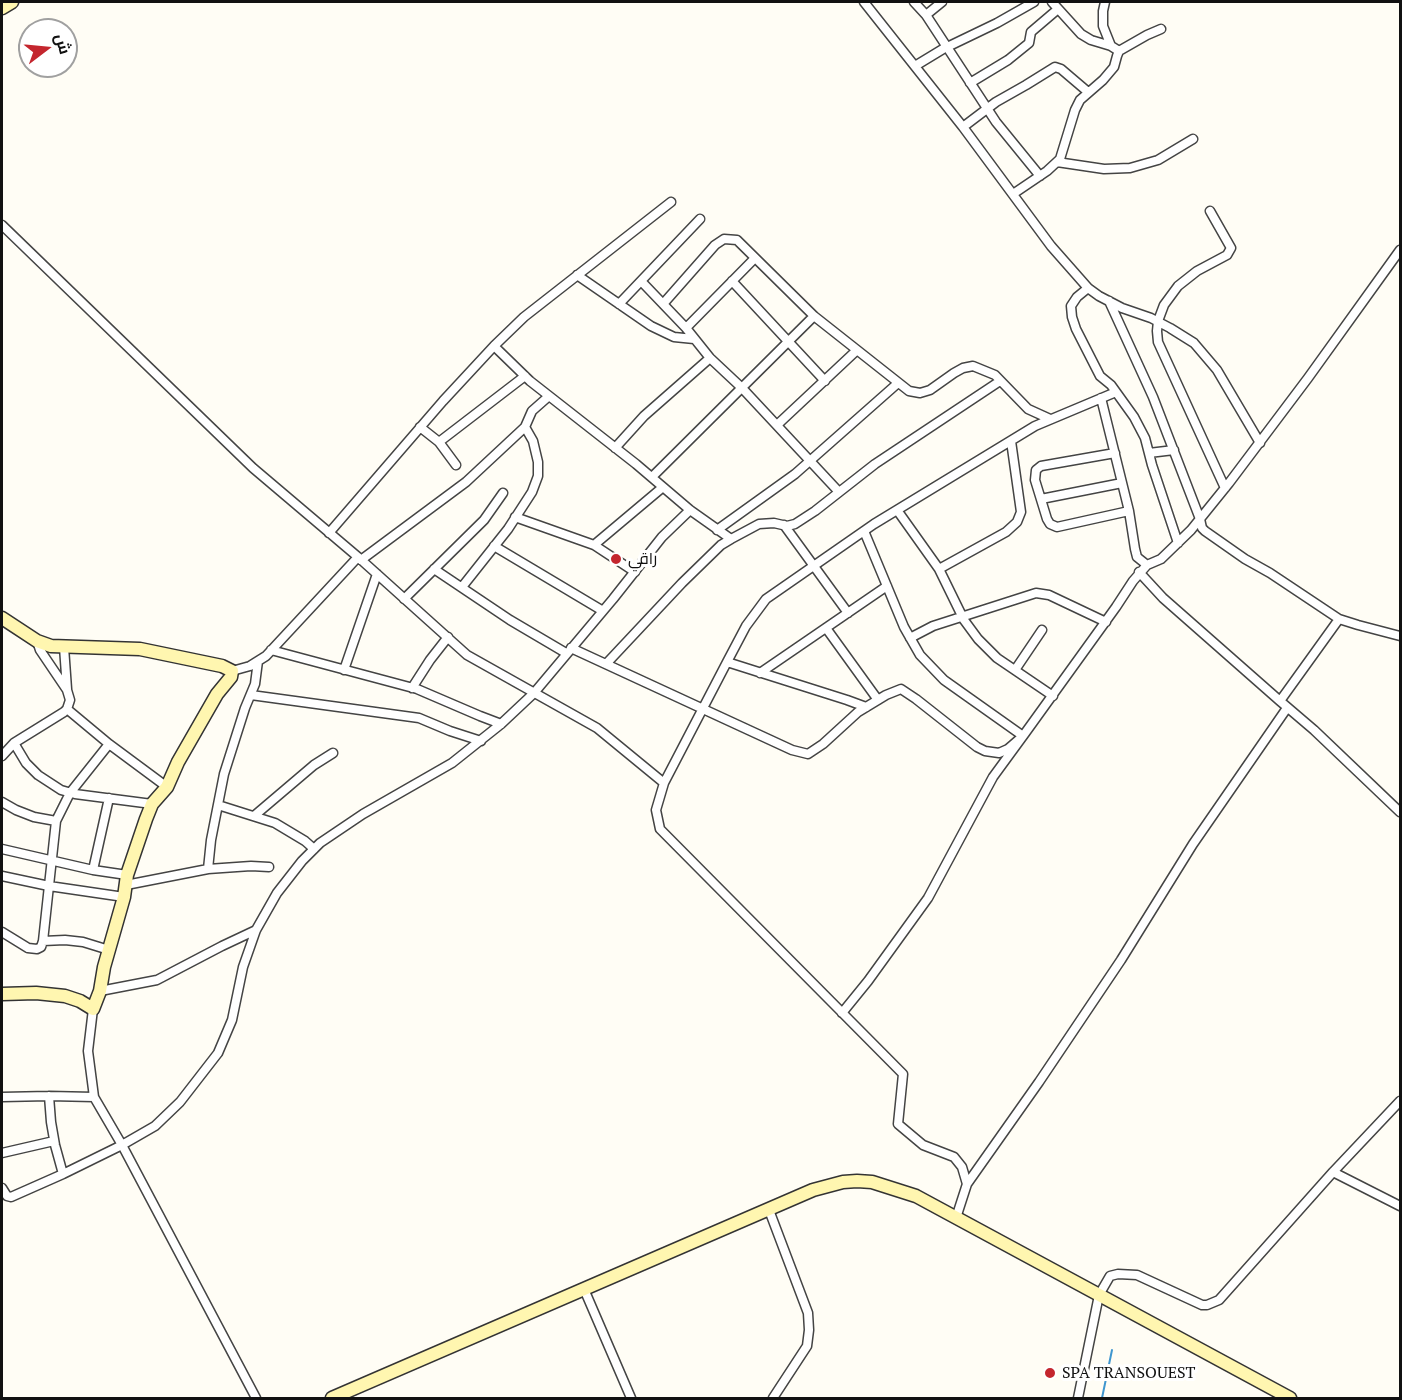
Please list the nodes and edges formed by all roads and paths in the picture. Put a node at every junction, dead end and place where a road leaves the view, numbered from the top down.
1 (12, 2) edge
2 (914, 2) edge
3 (942, 2) edge
4 (1034, 2) edge
5 (1052, 2) edge
6 (1105, 2) edge
7 (867, 3) edge
8 (2, 9) edge
9 (1058, 9) junction
10 (926, 15) junction
11 (1161, 29) dead end
12 (1111, 46) junction
13 (947, 47) junction
14 (1119, 51) junction
15 (915, 66) junction
16 (970, 82) junction
17 (1088, 92) junction
18 (987, 108) junction
19 (963, 127) junction
20 (1193, 139) dead end
21 (1058, 162) junction
22 (1040, 176) junction
23 (1013, 194) junction
24 (671, 202) dead end
25 (1210, 211) dead end
26 (700, 219) dead end
27 (2, 225) edge
28 (1401, 250) edge
29 (755, 258) junction
30 (576, 275) junction
31 (640, 281) junction
32 (732, 281) junction
33 (1088, 288) junction
34 (1108, 300) junction
35 (619, 304) junction
36 (663, 304) junction
37 (814, 316) junction
38 (1158, 321) junction
39 (686, 328) junction
40 (694, 339) junction
41 (788, 342) junction
42 (494, 346) junction
43 (857, 350) junction
44 (710, 358) junction
45 (525, 376) junction
46 (825, 381) junction
47 (1000, 381) junction
48 (898, 383) junction
49 (742, 388) junction
50 (1116, 392) junction
51 (549, 396) junction
52 (1101, 398) junction
53 (1050, 419) junction
54 (777, 425) junction
55 (420, 427) junction
56 (525, 427) junction
57 (1011, 441) junction
58 (439, 442) junction
59 (1260, 442) junction
60 (615, 448) junction
61 (1174, 450) junction
62 (1115, 453) junction
63 (1149, 453) junction
64 (810, 460) junction
65 (456, 465) dead end
66 (652, 477) junction
67 (1122, 483) junction
68 (663, 487) junction
69 (1225, 488) junction
70 (839, 492) junction
71 (503, 493) dead end
72 (1041, 499) junction
73 (690, 510) junction
74 (897, 510) junction
75 (1129, 511) junction
76 (515, 517) junction
77 (1200, 519) junction
78 (784, 525) junction
79 (717, 530) junction
80 (864, 531) junction
81 (329, 533) junction
82 (731, 539) junction
83 (1178, 543) junction
84 (594, 545) junction
85 (494, 546) junction
86 (359, 558) junction
87 (1147, 565) junction
88 (814, 566) junction
89 (434, 569) junction
90 (939, 569) junction
91 (635, 572) junction
92 (1139, 572) junction
93 (377, 574) junction
94 (887, 586) junction
95 (462, 587) junction
96 (404, 598) junction
97 (603, 611) junction
98 (848, 613) junction
99 (962, 616) junction
100 (2, 619) edge
101 (1340, 619) junction
102 (1106, 622) junction
103 (826, 628) junction
104 (1042, 630) dead end
105 (1401, 636) edge
106 (448, 638) junction
107 (910, 638) junction
108 (37, 641) junction
109 (64, 647) junction
110 (271, 650) junction
111 (569, 651) junction
112 (258, 661) junction
113 (727, 662) junction
114 (606, 664) junction
115 (344, 670) junction
116 (1015, 670) junction
117 (232, 671) junction
118 (760, 673) junction
119 (411, 688) junction
120 (67, 690) junction
121 (534, 693) junction
122 (251, 695) junction
123 (1053, 696) junction
124 (878, 700) junction
125 (1284, 704) junction
126 (866, 707) junction
127 (67, 709) junction
128 (703, 709) junction
129 (501, 723) junction
130 (1023, 736) junction
131 (481, 741) junction
132 (14, 743) junction
133 (109, 744) junction
134 (333, 753) dead end
135 (2, 756) edge
136 (664, 783) junction
137 (167, 787) junction
138 (70, 792) junction
139 (109, 798) junction
140 (2, 802) edge
141 (152, 804) junction
142 (218, 805) junction
143 (1401, 812) edge
144 (254, 816) junction
145 (56, 821) junction
146 (2, 849) edge
147 (314, 849) junction
148 (52, 861) junction
149 (269, 867) dead end
150 (208, 869) junction
151 (93, 870) junction
152 (2, 876) edge
153 (49, 886) junction
154 (126, 886) junction
155 (256, 930) junction
156 (2, 932) edge
157 (43, 941) junction
158 (109, 950) junction
159 (100, 991) junction
160 (2, 994) edge
161 (93, 1009) junction
162 (842, 1013) junction
163 (49, 1096) junction
164 (2, 1097) edge
165 (94, 1097) junction
166 (1401, 1101) edge
167 (54, 1141) junction
168 (122, 1145) junction
169 (2, 1153) edge
170 (1333, 1172) junction
171 (63, 1174) junction
172 (967, 1184) junction
173 (2, 1188) edge
174 (1401, 1206) edge
175 (769, 1209) junction
176 (956, 1218) junction
177 (584, 1289) junction
178 (1100, 1295) junction
179 (256, 1398) edge
180 (332, 1398) edge
181 (631, 1398) edge
182 (772, 1398) edge
183 (1078, 1398) edge
184 (1290, 1398) edge

1 - 8 street
2 - 10 street
3 - 10 street
4 - 13 street
5 - 9 street
6 - 12 street
7 - 15 street
9 - 12 street
9 - 16 street
10 - 13 street
11 - 14 street
12 - 14 street
13 - 15 street
13 - 16 street
14 - 17 street
15 - 19 street
16 - 18 street
17 - 18 street
17 - 21 street
18 - 19 street
18 - 22 street
19 - 23 street
20 - 21 street
21 - 22 street
22 - 23 street
23 - 33 street
24 - 30 street
25 - 38 street
26 - 31 street
27 - 81 street
28 - 59 street
29 - 32 street
29 - 36 street
29 - 37 street
30 - 35 street
30 - 42 street
31 - 35 street
31 - 36 street
32 - 39 street
32 - 41 street
33 - 34 street
33 - 50 street
34 - 38 street
34 - 61 street
35 - 40 street
36 - 39 street
37 - 41 street
37 - 43 street
38 - 59 street
38 - 69 street
39 - 40 street
40 - 44 street
41 - 46 street
41 - 49 street
42 - 45 street
42 - 55 street
43 - 46 street
43 - 48 street
44 - 49 street
44 - 60 street
45 - 51 street
45 - 58 street
46 - 54 street
47 - 48 street
47 - 53 street
47 - 70 street
48 - 64 street
49 - 54 street
49 - 66 street
50 - 52 street
50 - 63 street
51 - 56 street
51 - 60 street
52 - 53 street
52 - 62 street
53 - 57 street
54 - 64 street
55 - 58 street
55 - 81 street
56 - 76 street
56 - 86 street
57 - 74 street
57 - 90 street
58 - 65 street
59 - 69 street
60 - 66 street
61 - 63 street
61 - 77 street
62 - 67 street
62 - 72 street
63 - 83 street
64 - 70 street
64 - 79 street
66 - 68 street
67 - 72 street
67 - 75 street
68 - 73 street
68 - 84 street
69 - 77 street
70 - 78 street
71 - 89 street
72 - 75 street
73 - 79 street
73 - 91 street
74 - 80 street
74 - 90 street
75 - 87 street
76 - 84 street
76 - 85 street
77 - 83 street
77 - 101 street
78 - 82 street
78 - 88 street
79 - 82 street
80 - 88 street
80 - 94 street
81 - 86 street
82 - 114 street
83 - 87 street
84 - 91 street
85 - 95 street
85 - 97 street
86 - 93 street
86 - 110 street
87 - 92 street
88 - 98 street
88 - 113 street
89 - 95 street
89 - 96 street
90 - 99 street
91 - 97 street
92 - 102 street
92 - 125 street
93 - 96 street
93 - 115 street
94 - 98 street
94 - 107 street
95 - 111 street
96 - 106 street
97 - 111 street
98 - 103 street
99 - 102 street
99 - 107 street
99 - 116 street
100 - 108 street
101 - 105 street
101 - 125 street
102 - 123 street
103 - 118 street
103 - 124 street
104 - 116 street
106 - 119 street
106 - 121 street
107 - 130 street
108 - 109 street
108 - 120 street
109 - 117 street
109 - 120 street
110 - 112 street
110 - 115 street
111 - 114 street
111 - 121 street
112 - 117 street
112 - 122 street
113 - 118 street
113 - 128 street
114 - 128 street
115 - 119 street
116 - 123 street
117 - 137 street
118 - 126 street
119 - 129 street
120 - 127 street
121 - 129 street
121 - 136 street
122 - 131 street
122 - 142 street
123 - 130 street
124 - 126 street
124 - 130 street
125 - 143 street
125 - 172 street
126 - 128 street
127 - 132 street
127 - 133 street
128 - 136 street
129 - 131 street
130 - 162 street
131 - 147 street
132 - 135 street
132 - 138 street
133 - 137 street
133 - 138 street
134 - 144 street
136 - 162 street
137 - 141 street
138 - 139 street
138 - 145 street
139 - 141 street
139 - 151 street
140 - 145 street
141 - 154 street
142 - 144 street
142 - 150 street
144 - 147 street
145 - 148 street
146 - 148 street
147 - 155 street
148 - 151 street
148 - 153 street
149 - 150 street
150 - 154 street
151 - 154 street
152 - 153 street
153 - 154 street
153 - 157 street
154 - 158 street
155 - 159 street
155 - 168 street
156 - 157 street
157 - 158 street
158 - 159 street
159 - 161 street
160 - 161 street
161 - 165 street
162 - 172 street
163 - 164 street
163 - 165 street
163 - 167 street
165 - 168 street
166 - 170 street
167 - 169 street
167 - 171 street
168 - 171 street
168 - 179 street
170 - 174 street
170 - 178 street
171 - 173 street
172 - 176 street
175 - 176 street
175 - 177 street
175 - 182 street
176 - 178 street
177 - 180 street
177 - 181 street
178 - 183 street
178 - 184 street

